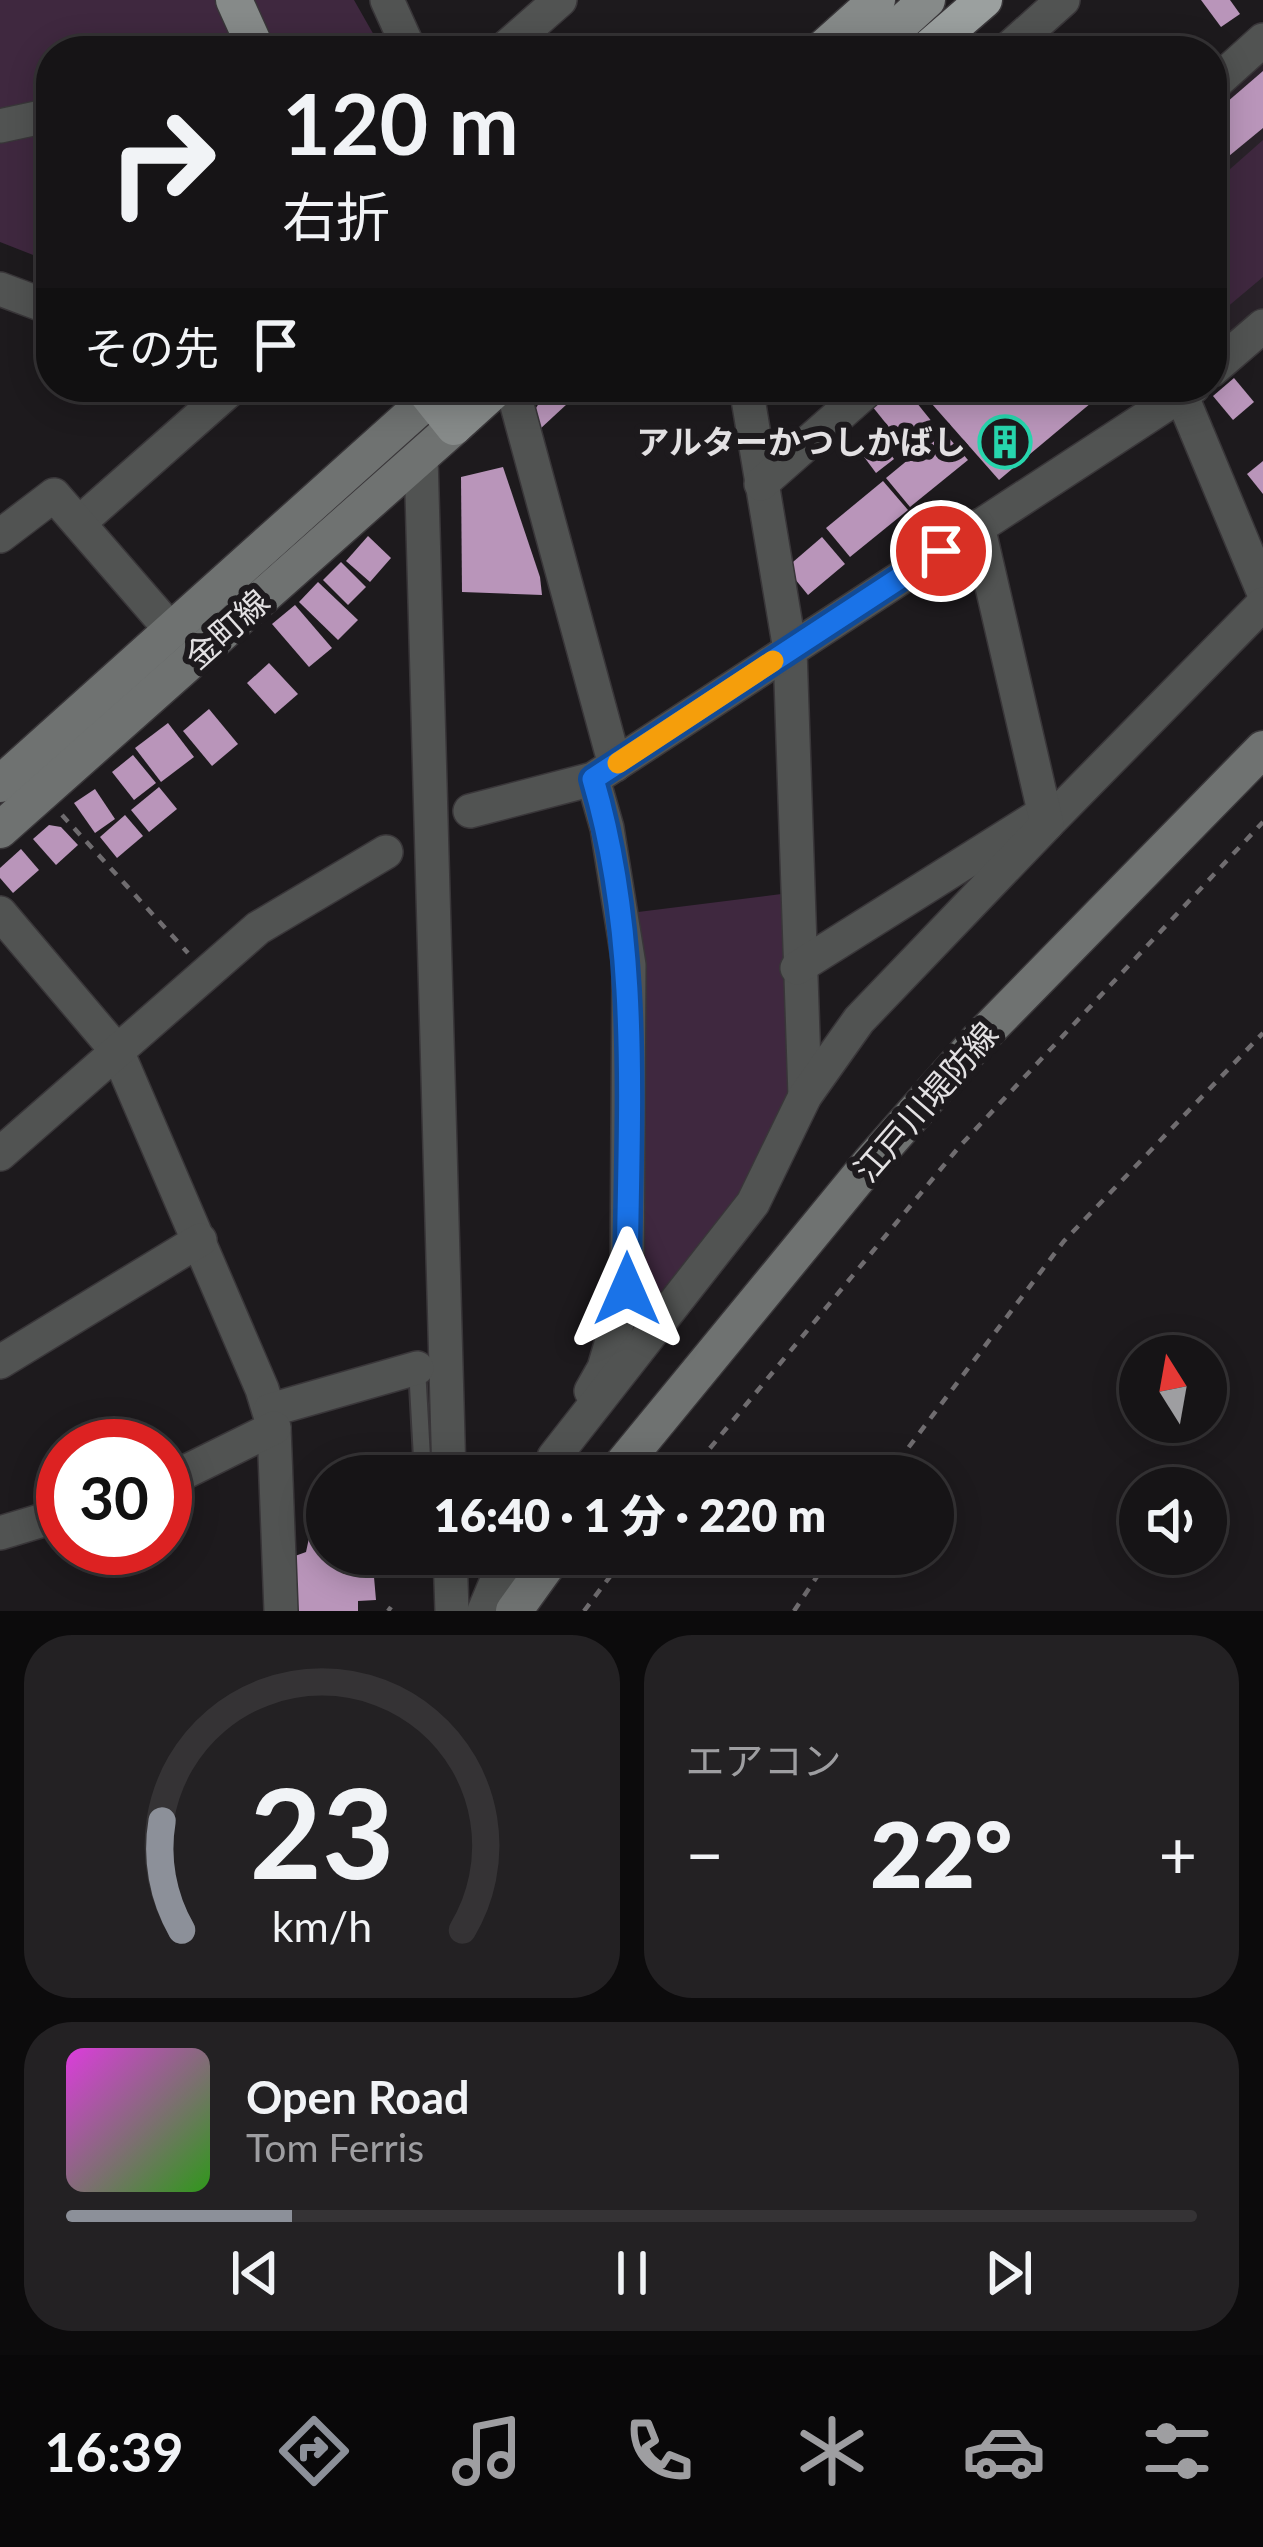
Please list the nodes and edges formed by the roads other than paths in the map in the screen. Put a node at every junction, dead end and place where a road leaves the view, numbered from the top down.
1 (234, 0) edge
2 (387, 0) edge
3 (560, 0) edge
4 (878, 0) edge
5 (927, 0) edge
6 (984, 0) edge
7 (1063, 0) edge
8 (250, 36) edge
9 (403, 36) edge
10 (519, 36) edge
11 (837, 36) edge
12 (888, 36) edge
13 (942, 36) edge
14 (1028, 36) edge
15 (1263, 40) edge
16 (1227, 72) edge
17 (36, 118) edge
18 (0, 125) edge
19 (0, 289) edge
20 (36, 302) edge
21 (1263, 326) edge
22 (1227, 357) edge
23 (216, 402) edge
24 (435, 402) edge
25 (436, 402) edge
26 (516, 402) edge
27 (748, 402) edge
28 (855, 402) edge
29 (1166, 402) edge
30 (1189, 402) edge
31 (422, 456) junction
32 (761, 484) junction
33 (79, 523) junction
34 (979, 526) junction
35 (0, 536) edge
36 (1263, 591) edge
37 (1263, 604) edge
38 (171, 630) junction
39 (790, 650) junction
40 (1263, 749) edge
41 (604, 772) junction
42 (0, 784) edge
43 (470, 812) dead end
44 (1046, 818) junction
45 (0, 830) edge
46 (386, 852) dead end
47 (0, 913) edge
48 (797, 968) junction
49 (117, 1051) junction
50 (805, 1096) junction
51 (0, 1154) edge
52 (200, 1240) junction
53 (0, 1362) edge
54 (417, 1368) joint
55 (272, 1419) junction
56 (422, 1455) edge
57 (448, 1455) edge
58 (556, 1455) edge
59 (559, 1455) edge
60 (630, 1455) edge
61 (192, 1466) edge
62 (36, 1522) edge
63 (0, 1533) edge
64 (451, 1575) edge
65 (499, 1575) edge
66 (540, 1575) edge
67 (281, 1611) edge
68 (452, 1611) edge
69 (484, 1611) edge
70 (514, 1611) edge

1 - 8 main road
2 - 9 street
3 - 10 street
4 - 11 main road
5 - 12 main road
6 - 13 highway
7 - 14 street
15 - 16 street
17 - 18 street
19 - 20 street
21 - 22 street
23 - 33 street
24 - 38 main road, 金町線
25 - 31 main road, 金町線
26 - 41 street
27 - 32 street
28 - 32 street
29 - 34 street
30 - 36 street
31 - 45 main road, 金町線
31 - 57 street
32 - 39 street
33 - 35 street
33 - 38 street
34 - 39 street
34 - 44 street
37 - 44 street
38 - 42 main road, 金町線
39 - 41 street
39 - 48 street
40 - 60 main road, 江戸川堤防線
41 - 43 street
41 - 58 street
44 - 48 street
44 - 50 street
46 - 49 street
47 - 49 street
48 - 50 street
49 - 51 street
49 - 52 street
50 - 59 street
52 - 53 street
52 - 55 street
54 - 55 street
54 - 56 lane
55 - 61 street
55 - 67 street
62 - 63 street
64 - 68 street
65 - 69 street
66 - 70 main road

